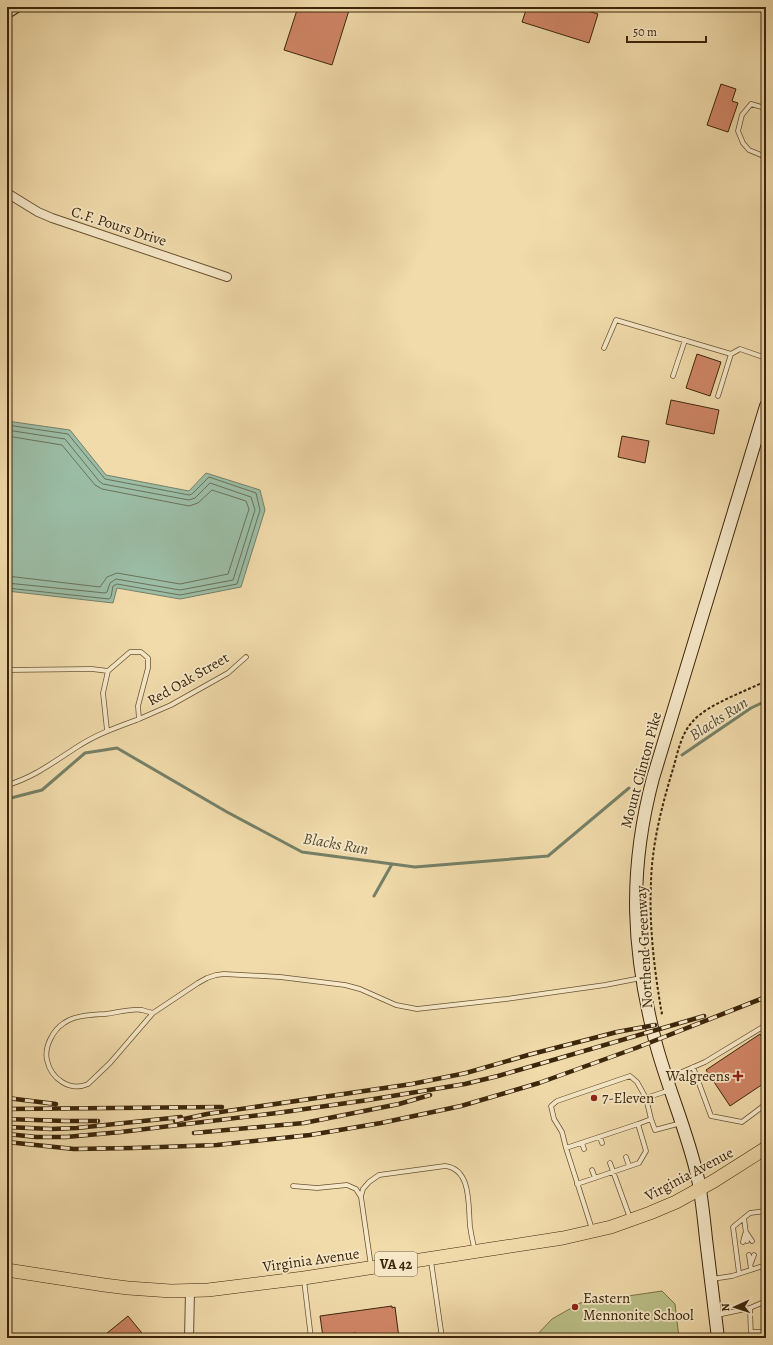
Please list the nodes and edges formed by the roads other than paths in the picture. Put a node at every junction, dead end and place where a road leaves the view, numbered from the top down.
1 (15, 7) edge
2 (7, 12) edge
3 (766, 111) edge
4 (766, 158) edge
5 (7, 193) edge
6 (227, 277) dead end
7 (685, 340) junction
8 (604, 348) dead end
9 (731, 354) junction
10 (766, 358) edge
11 (673, 376) dead end
12 (718, 396) dead end
13 (766, 406) edge
14 (246, 657) dead end
15 (7, 670) edge
16 (108, 671) junction
17 (139, 719) junction
18 (107, 730) junction
19 (7, 785) edge
20 (641, 978) junction
21 (153, 1013) junction
22 (766, 1025) edge
23 (693, 1067) junction
24 (669, 1084) junction
25 (646, 1098) junction
26 (766, 1104) edge
27 (651, 1119) junction
28 (681, 1123) junction
29 (638, 1124) junction
30 (617, 1132) junction
31 (618, 1136) dead end
32 (600, 1137) junction
33 (582, 1143) junction
34 (602, 1143) dead end
35 (566, 1148) junction
36 (766, 1148) edge
37 (584, 1149) dead end
38 (626, 1157) dead end
39 (610, 1163) dead end
40 (629, 1166) junction
41 (592, 1170) dead end
42 (613, 1172) junction
43 (595, 1178) junction
44 (578, 1184) junction
45 (293, 1186) dead end
46 (699, 1189) junction
47 (361, 1196) junction
48 (766, 1211) edge
49 (744, 1218) junction
50 (630, 1220) junction
51 (593, 1232) junction
52 (746, 1232) junction
53 (752, 1241) dead end
54 (745, 1242) dead end
55 (475, 1252) junction
56 (749, 1256) dead end
57 (430, 1259) junction
58 (766, 1265) edge
59 (750, 1267) junction
60 (371, 1268) junction
61 (7, 1270) edge
62 (739, 1273) junction
63 (304, 1278) junction
64 (711, 1279) junction
65 (190, 1291) junction
66 (766, 1301) edge
67 (750, 1308) junction
68 (715, 1315) junction
69 (751, 1332) junction
70 (766, 1332) edge
71 (189, 1338) edge
72 (312, 1338) edge
73 (442, 1338) edge
74 (718, 1338) edge
75 (751, 1338) edge

1 - 2 main road
3 - 4 lane
5 - 6 street, C.F. Pours Drive
7 - 8 lane
7 - 9 lane
7 - 11 lane
9 - 10 lane
9 - 12 lane
13 - 20 main road, Mount Clinton Pike
14 - 17 lane, Red Oak Street
15 - 16 lane
16 - 17 lane, Red Oak Street
16 - 18 lane
17 - 18 lane, Red Oak Street
18 - 19 lane, Red Oak Street
20 - 21 lane
20 - 24 main road, Mount Clinton Pike
21 - 21 lane
22 - 23 lane
23 - 24 lane
23 - 26 lane
24 - 25 lane
24 - 28 main road, Mount Clinton Pike
25 - 27 lane
25 - 35 lane
27 - 28 lane
27 - 29 lane
28 - 46 main road, Mount Clinton Pike
29 - 30 lane
29 - 40 lane
30 - 31 lane
30 - 32 lane
32 - 33 lane
32 - 34 lane
33 - 35 lane
33 - 37 lane
35 - 44 lane
36 - 46 main road, Virginia Avenue / VA 42
38 - 40 lane
39 - 42 lane
40 - 42 lane
41 - 43 lane
42 - 43 lane
42 - 50 lane
43 - 44 lane
44 - 51 lane
45 - 47 lane
46 - 50 main road, Virginia Avenue / VA 42
46 - 64 main road, Mount Clinton Pike
47 - 55 lane
47 - 60 lane
48 - 49 lane
49 - 52 lane
49 - 62 lane
50 - 51 main road, Virginia Avenue / VA 42
51 - 55 main road, Virginia Avenue / VA 42
52 - 53 lane
52 - 54 lane
55 - 57 main road, Virginia Avenue / VA 42
56 - 59 lane
57 - 60 main road, Virginia Avenue / VA 42
57 - 73 lane
58 - 59 lane
59 - 62 lane
60 - 63 main road, Virginia Avenue / VA 42
61 - 65 main road, Virginia Avenue / VA 42
62 - 64 lane
63 - 65 main road, Virginia Avenue / VA 42
63 - 72 lane
64 - 68 main road, Mount Clinton Pike
65 - 71 street
66 - 67 lane
67 - 68 lane
67 - 69 lane
68 - 74 main road, Mount Clinton Pike
69 - 70 lane
69 - 75 lane

